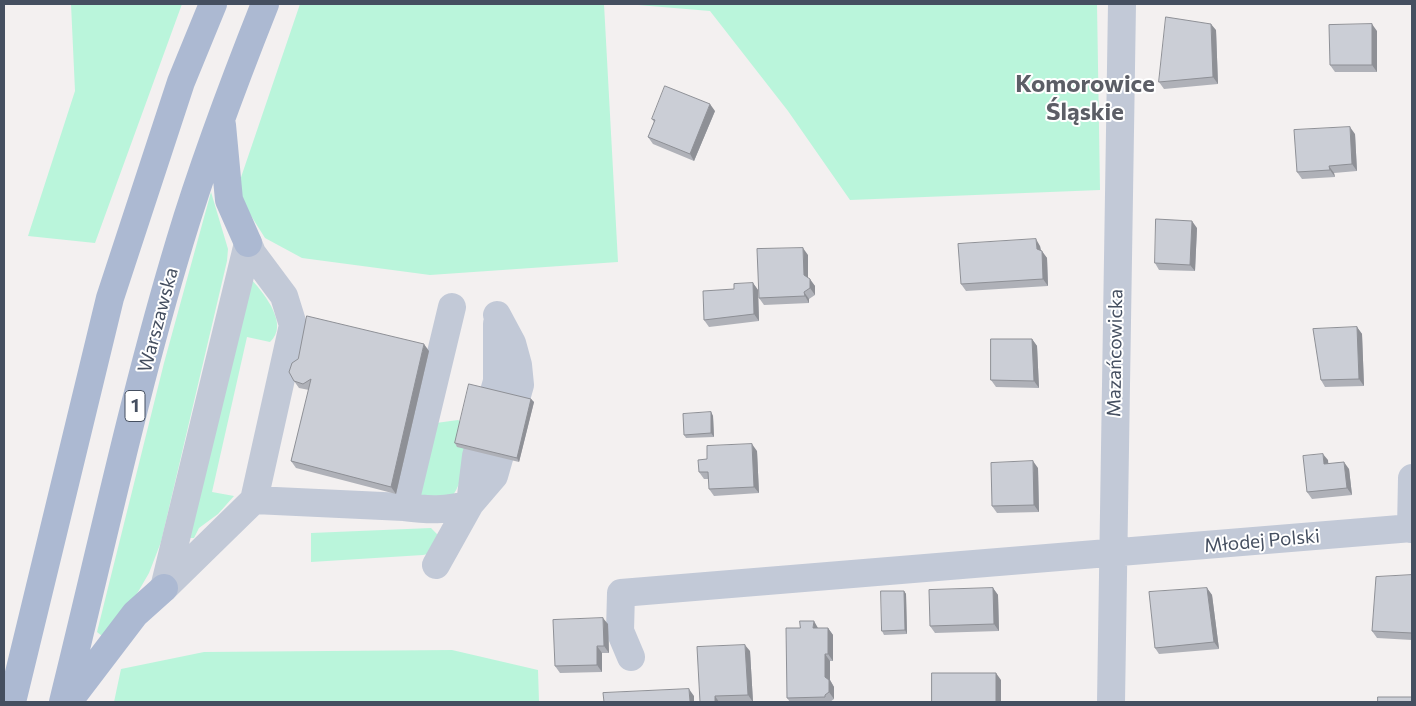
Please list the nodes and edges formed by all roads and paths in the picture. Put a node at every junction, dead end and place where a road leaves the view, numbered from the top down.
1 (213, 4) edge
2 (265, 4) edge
3 (1122, 4) edge
4 (221, 114) junction
5 (248, 243) junction
6 (452, 308) dead end
7 (497, 315) dead end
8 (1412, 478) edge
9 (254, 500) junction
10 (470, 504) junction
11 (404, 507) junction
12 (1412, 528) edge
13 (1112, 553) junction
14 (436, 565) dead end
15 (164, 588) junction
16 (631, 657) dead end
17 (12, 702) edge
18 (63, 702) edge
19 (68, 702) edge
20 (1111, 702) edge

1 - 17 main road
2 - 4 main road, Warszawska / 1
3 - 13 street, Mazańcowicka
4 - 5 main road
4 - 18 main road, Warszawska / 1
5 - 9 street
5 - 15 street
6 - 11 street
7 - 10 street
8 - 12 street
9 - 11 street
9 - 15 street
10 - 11 street
10 - 14 street
12 - 13 street, Młodej Polski
13 - 16 street, Młodej Polski
13 - 20 street, Mazańcowicka
15 - 19 main road

